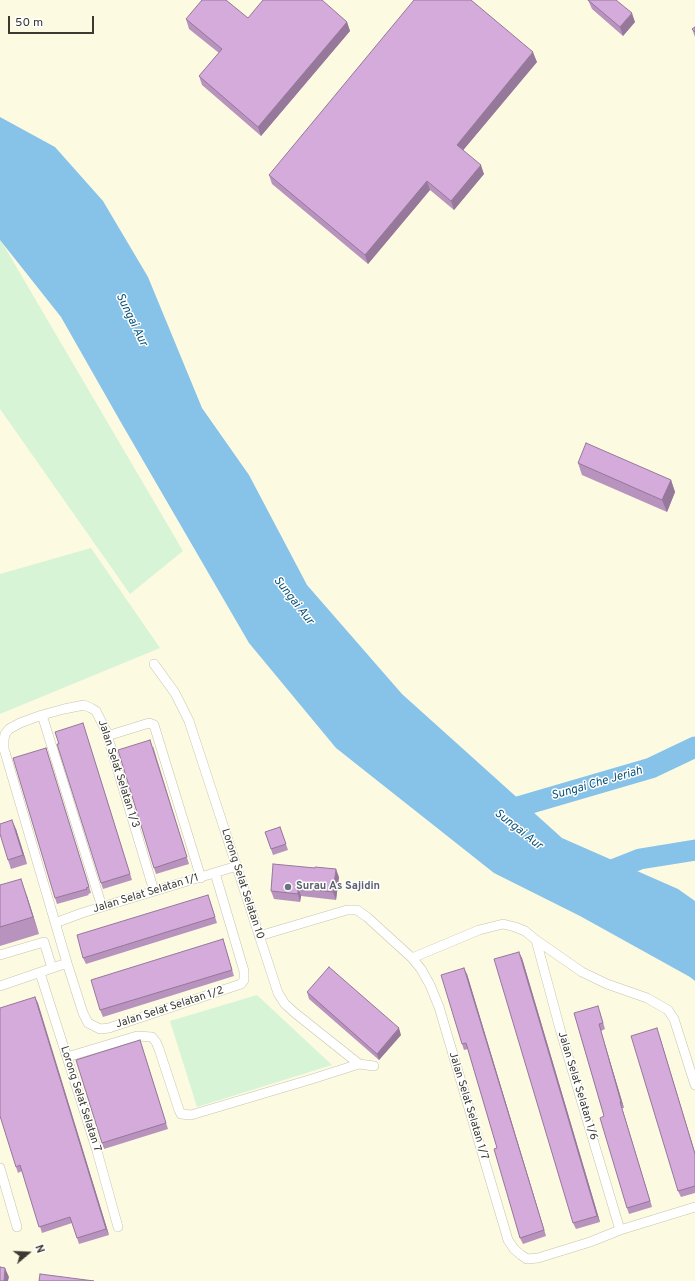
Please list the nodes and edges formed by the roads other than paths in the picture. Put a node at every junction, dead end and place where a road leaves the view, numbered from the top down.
1 (154, 664) dead end
2 (42, 715) junction
3 (107, 736) junction
4 (237, 866) junction
5 (215, 873) junction
6 (201, 878) junction
7 (154, 891) junction
8 (102, 907) junction
9 (55, 923) junction
10 (259, 936) junction
11 (536, 940) junction
12 (0, 955) edge
13 (412, 958) junction
14 (67, 963) junction
15 (52, 968) junction
16 (40, 973) junction
17 (0, 986) edge
18 (67, 1057) junction
19 (359, 1064) junction
20 (374, 1066) dead end
21 (695, 1085) edge
22 (0, 1168) edge
23 (695, 1207) edge
24 (17, 1227) dead end
25 (118, 1227) dead end
26 (620, 1230) junction

1 - 4 street, Lorong Selat Selatan 10
2 - 3 street, Jalan Selat Selatan 1/3
2 - 8 street
2 - 9 street, Jalan Selat Selatan 1/3
3 - 6 street
3 - 7 street, Jalan Selat Selatan 1/3
4 - 5 street, Jalan Selat Selatan 1/1
4 - 10 street, Lorong Selat Selatan 10
5 - 6 street, Jalan Selat Selatan 1/1
5 - 14 street, Jalan Selat Selatan 1/2
6 - 7 street, Jalan Selat Selatan 1/1
7 - 8 street, Jalan Selat Selatan 1/1
8 - 9 street, Jalan Selat Selatan 1/1
9 - 14 street, Jalan Selat Selatan 1/2
10 - 13 street, Jalan Selat Selatan 1/7
10 - 19 street, Lorong Selat Selatan 10
11 - 13 street
11 - 21 street
11 - 26 street, Jalan Selat Selatan 1/6
12 - 15 street
13 - 26 street, Jalan Selat Selatan 1/7
14 - 15 street
15 - 16 street
16 - 17 street
16 - 18 street, Lorong Selat Selatan 7
18 - 19 street
18 - 25 street, Lorong Selat Selatan 7
19 - 20 street
22 - 24 street
23 - 26 street

